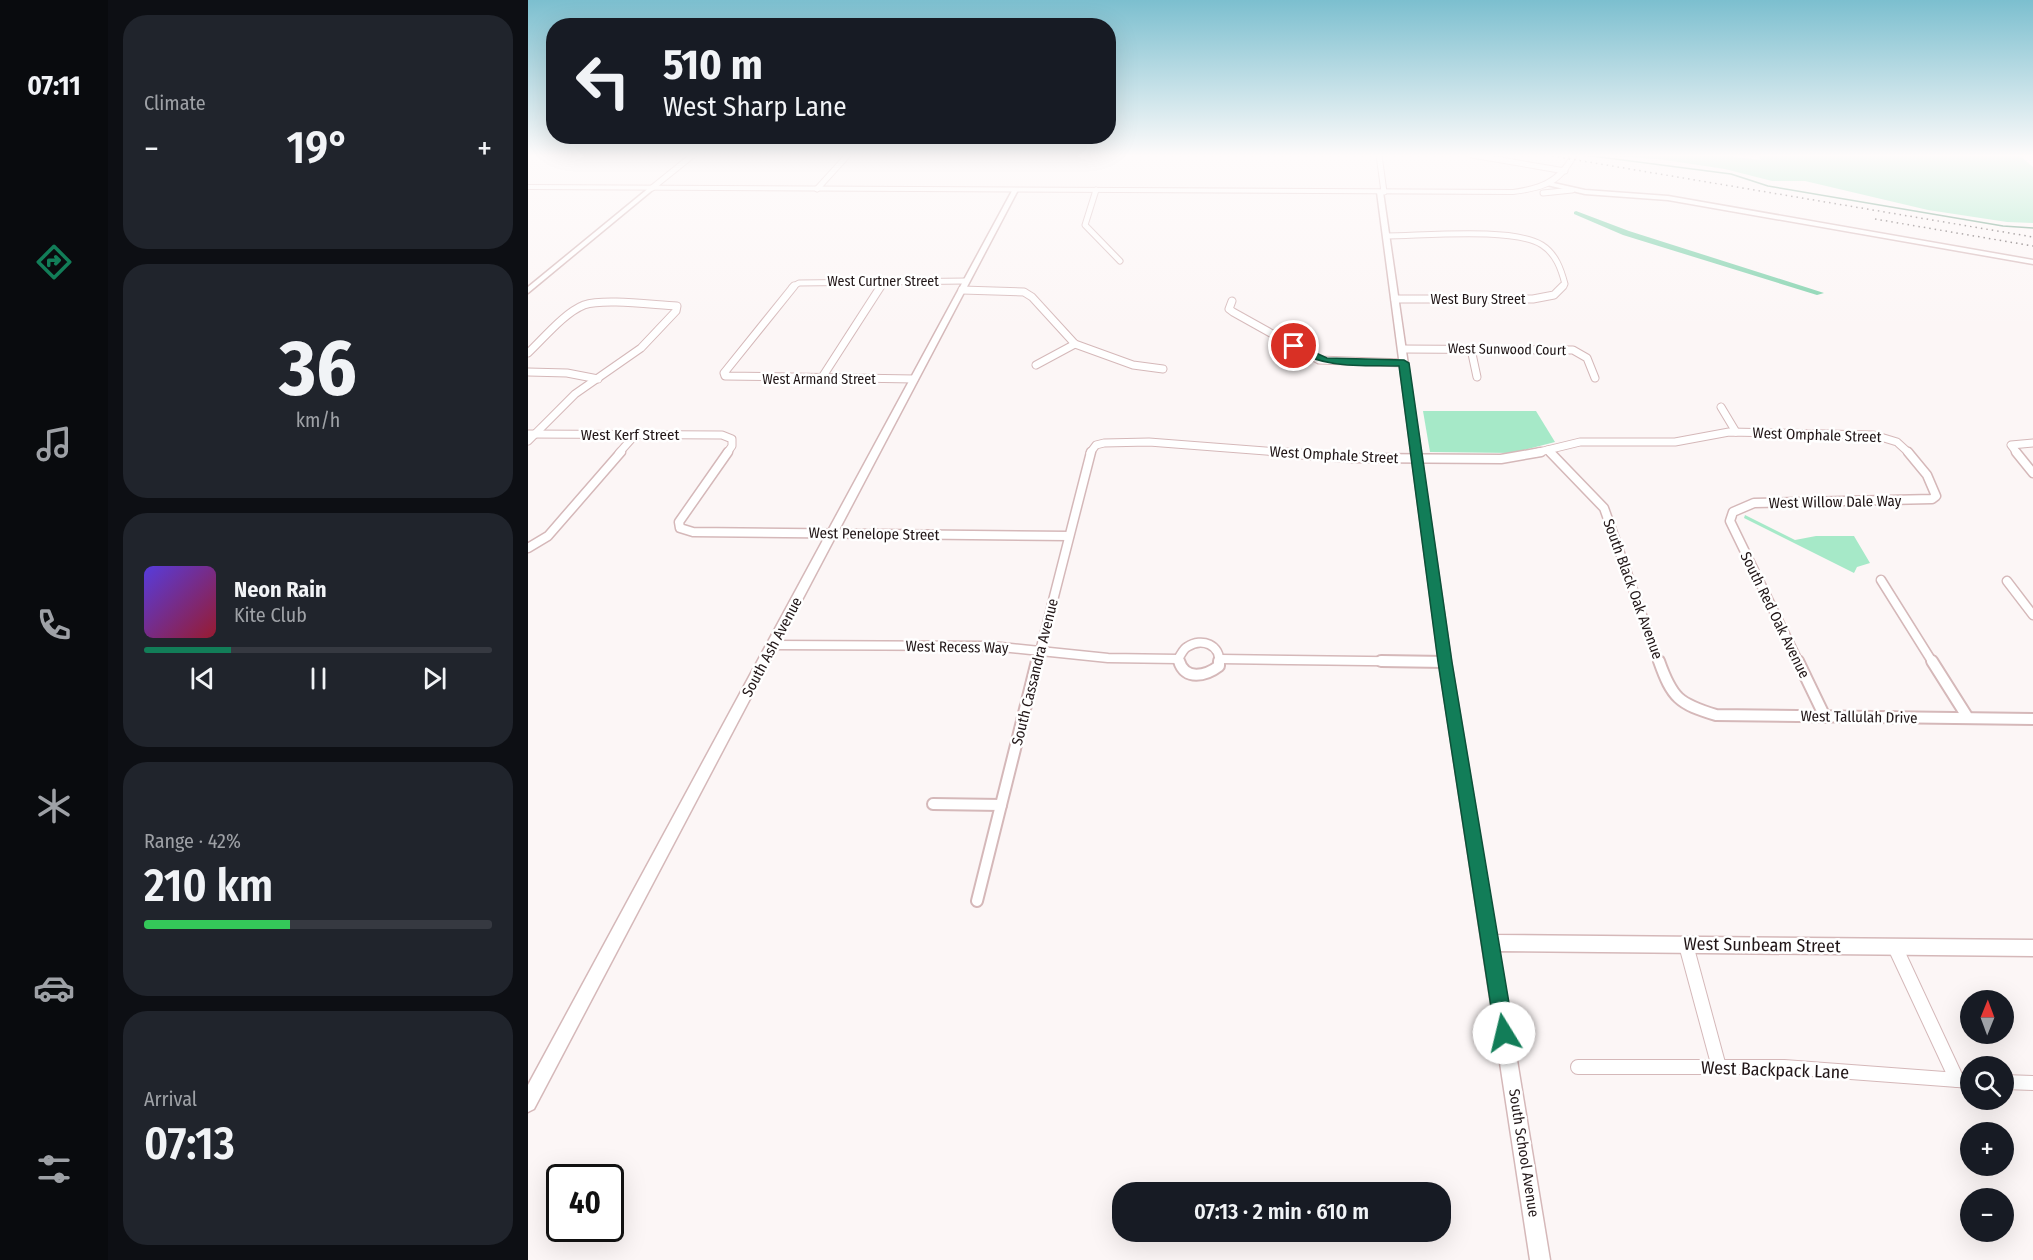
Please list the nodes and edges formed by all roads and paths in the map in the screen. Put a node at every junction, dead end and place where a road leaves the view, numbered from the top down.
1 (621, 214) edge
2 (1002, 214) edge
3 (1089, 214) edge
4 (1384, 214) edge
5 (1758, 214) edge
6 (1386, 236) junction
7 (1120, 261) dead end
8 (2033, 262) edge
9 (884, 281) junction
10 (964, 286) junction
11 (528, 291) edge
12 (1395, 298) junction
13 (1232, 301) dead end
14 (1075, 344) junction
15 (529, 349) edge
16 (1402, 349) junction
17 (1471, 349) junction
18 (1404, 363) junction
19 (1036, 365) dead end
20 (1163, 369) dead end
21 (528, 372) edge
22 (725, 376) joint
23 (1477, 377) dead end
24 (1595, 378) dead end
25 (598, 379) junction
26 (821, 379) junction
27 (914, 379) junction
28 (1721, 407) dead end
29 (1736, 432) junction
30 (531, 434) edge
31 (635, 435) junction
32 (528, 441) edge
33 (2033, 443) edge
34 (1096, 445) joint
35 (1548, 450) junction
36 (1418, 458) junction
37 (2033, 473) edge
38 (1936, 495) joint
39 (1733, 512) joint
40 (680, 528) joint
41 (832, 533) junction
42 (1069, 536) junction
43 (529, 548) edge
44 (1881, 580) dead end
45 (2007, 581) dead end
46 (2033, 615) edge
47 (772, 645) junction
48 (1042, 650) junction
49 (1178, 659) junction
50 (1221, 659) junction
51 (1445, 662) junction
52 (1687, 706) joint
53 (1824, 717) junction
54 (1968, 718) junction
55 (2033, 719) edge
56 (933, 804) dead end
57 (1001, 804) junction
58 (977, 901) dead end
59 (1490, 943) junction
60 (1686, 945) junction
61 (1895, 947) junction
62 (2033, 948) edge
63 (1578, 1067) dead end
64 (1719, 1067) junction
65 (1957, 1080) junction
66 (1960, 1080) edge
67 (2014, 1082) edge
68 (2033, 1083) edge
69 (528, 1103) edge
70 (1540, 1260) edge

1 - 11 street
2 - 10 street, South Ash Avenue
3 - 7 street
4 - 6 street, South School Avenue
5 - 8 street
6 - 12 street, South School Avenue
6 - 12 street, West Bury Street
9 - 10 street, West Curtner Street
9 - 22 street, West Curtner Street
9 - 26 street
10 - 14 street, West Curtner Street
10 - 27 street, South Ash Avenue
12 - 16 street, South School Avenue
13 - 18 street
14 - 19 street
14 - 20 street
15 - 25 street
16 - 17 street, West Sunwood Court
16 - 18 street, South School Avenue
17 - 23 street
17 - 24 street, West Sunwood Court
18 - 36 street, South School Avenue
21 - 25 street
22 - 26 street, West Armand Street
25 - 30 street
26 - 27 street, West Armand Street
27 - 41 street, South Ash Avenue
28 - 29 street
29 - 35 street, West Omphale Street
29 - 38 street, West Omphale Street
30 - 31 street, West Kerf Street
30 - 32 street
31 - 40 street, West Kerf Street
31 - 43 street
33 - 37 street
34 - 36 street, West Omphale Street
34 - 42 street, South Cassandra Avenue
35 - 36 street, West Omphale Street
35 - 52 street, South Black Oak Avenue
36 - 51 street, South School Avenue
38 - 39 street, West Willow Dale Way
39 - 53 street, South Red Oak Avenue
40 - 41 street, West Penelope Street
41 - 42 street, West Penelope Street
41 - 47 street, South Ash Avenue
42 - 48 street, South Cassandra Avenue
44 - 54 street
45 - 46 street
47 - 48 street, West Recess Way
47 - 69 street, South Ash Avenue
48 - 49 street, West Recess Way
48 - 57 street, South Cassandra Avenue
49 - 50 street
49 - 50 street
50 - 51 street
51 - 59 street, South School Avenue
52 - 53 street, West Tallulah Drive
53 - 54 street, West Tallulah Drive
54 - 55 street, West Tallulah Drive
56 - 57 street
57 - 58 street, South Cassandra Avenue
59 - 60 street, West Sunbeam Street
59 - 70 street, South School Avenue
60 - 61 street, West Sunbeam Street
60 - 64 street
61 - 62 street, West Sunbeam Street
61 - 65 street
63 - 64 street, West Backpack Lane
64 - 65 street, West Backpack Lane
65 - 66 street, West Backpack Lane
67 - 68 street

